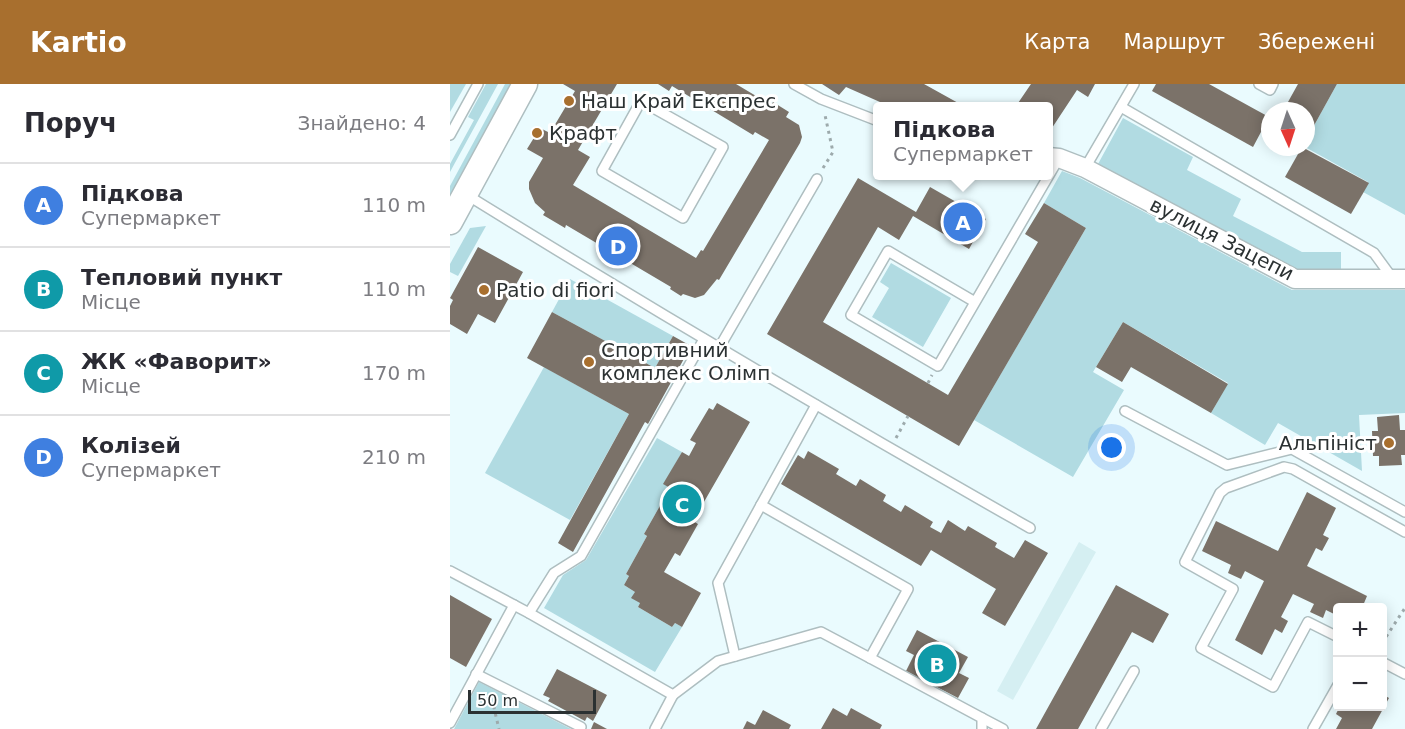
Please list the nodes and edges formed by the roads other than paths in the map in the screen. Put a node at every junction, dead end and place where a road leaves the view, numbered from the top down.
1 (478, 84) edge
2 (525, 84) edge
3 (794, 84) edge
4 (1134, 84) edge
5 (1259, 84) edge
6 (1273, 84) edge
7 (641, 101) joint
8 (1121, 107) junction
9 (873, 119) edge
10 (450, 135) edge
11 (1054, 158) edge
12 (1085, 168) junction
13 (816, 179) road end
14 (1042, 180) edge
15 (465, 194) junction
16 (450, 222) edge
17 (1399, 279) edge
18 (975, 302) junction
19 (704, 339) junction
20 (719, 348) junction
21 (816, 405) junction
22 (1125, 411) dead end
23 (760, 505) junction
24 (1405, 512) edge
25 (1030, 528) dead end
26 (1405, 532) edge
27 (450, 571) edge
28 (514, 605) junction
29 (529, 613) junction
30 (1333, 634) edge
31 (735, 656) junction
32 (870, 658) junction
33 (1387, 664) edge
34 (1134, 671) dead end
35 (476, 674) junction
36 (1405, 674) edge
37 (1333, 694) edge
38 (673, 695) junction
39 (982, 718) junction
40 (450, 723) edge
41 (581, 727) dead end
42 (655, 729) edge
43 (982, 729) edge
44 (1003, 729) edge
45 (1101, 729) edge
46 (1313, 729) edge

1 - 10 lane
2 - 15 street
3 - 9 lane
4 - 8 lane
5 - 6 lane
7 - 7 lane
8 - 12 lane
8 - 17 lane
11 - 12 street, вулиця Зацепи
12 - 17 street, вулиця Зацепи
13 - 20 lane
14 - 18 lane
15 - 16 street
15 - 19 lane
18 - 18 lane
19 - 20 lane
19 - 29 lane
20 - 21 lane
21 - 23 lane
21 - 25 lane
22 - 24 lane
23 - 31 lane
23 - 32 lane
26 - 30 lane
27 - 28 lane
28 - 29 lane
28 - 35 lane
29 - 38 lane
31 - 32 lane
31 - 38 lane
32 - 39 lane
33 - 36 lane
34 - 45 lane
35 - 40 lane
35 - 41 lane
37 - 46 lane
38 - 42 lane
39 - 43 lane
39 - 44 lane

